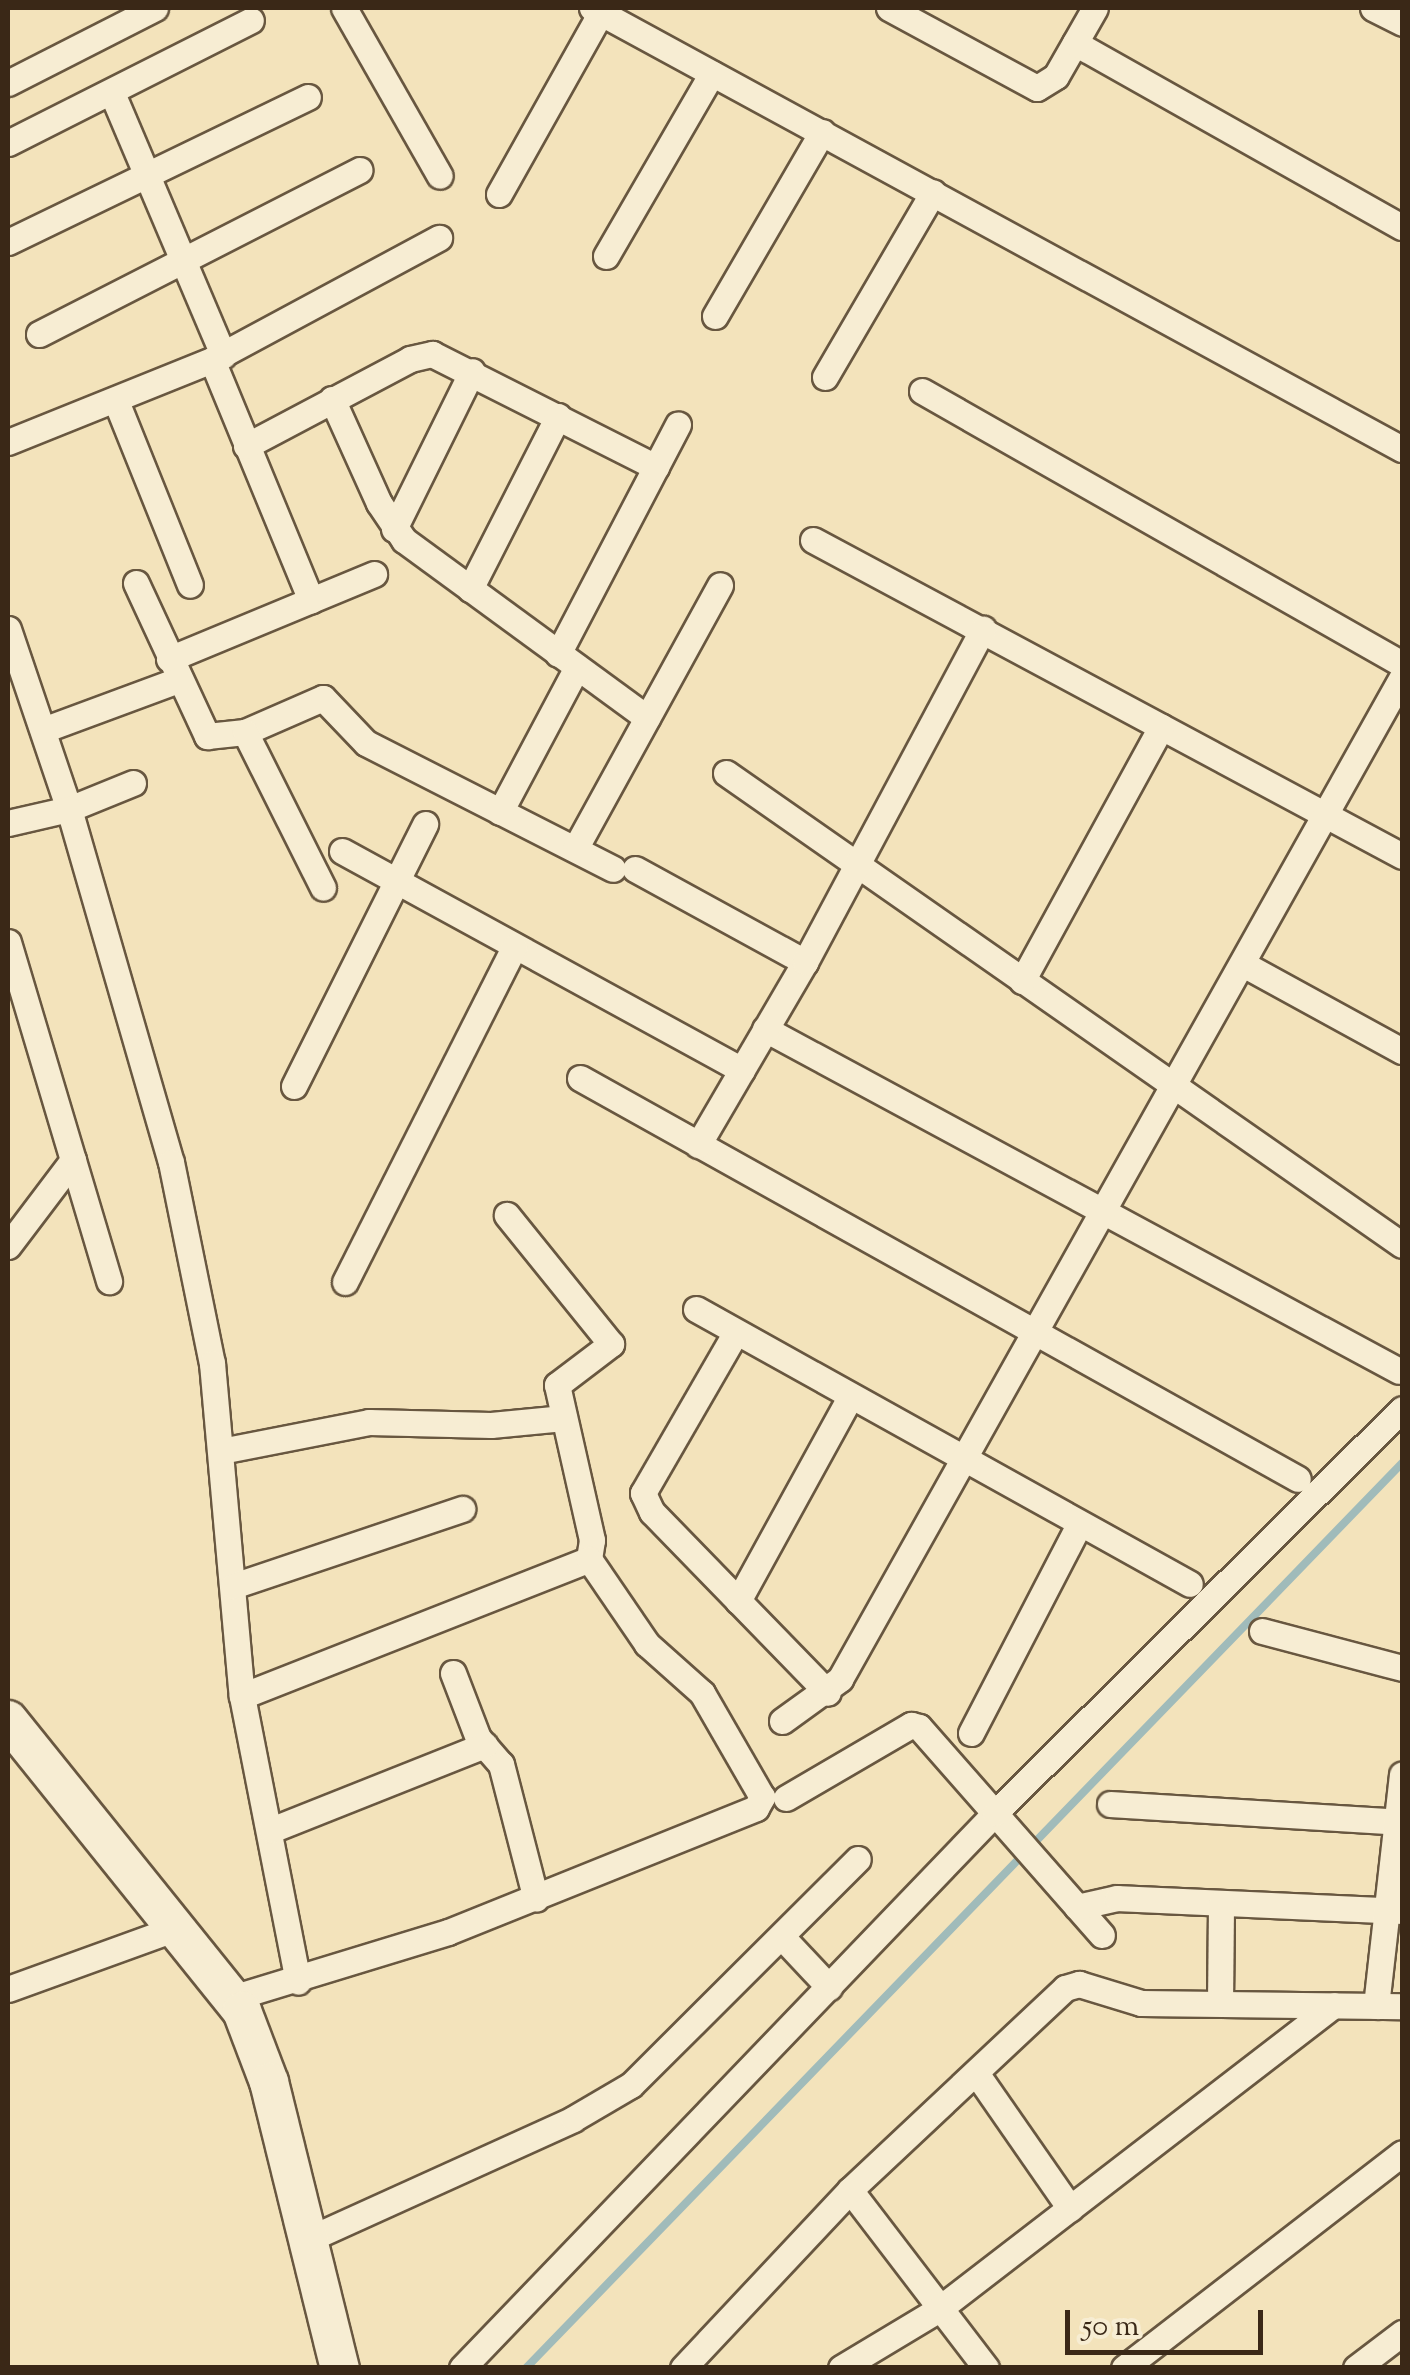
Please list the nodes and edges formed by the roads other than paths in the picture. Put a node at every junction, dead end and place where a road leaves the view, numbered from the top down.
1 (154, 8) edge
2 (344, 8) edge
3 (889, 8) edge
4 (1095, 8) edge
5 (1373, 8) edge
6 (597, 10) edge
7 (251, 20) dead end
8 (1402, 23) edge
9 (1075, 43) junction
10 (712, 72) junction
11 (8, 83) edge
12 (112, 94) junction
13 (308, 97) dead end
14 (822, 132) junction
15 (8, 143) edge
16 (359, 170) dead end
17 (440, 176) dead end
18 (146, 177) junction
19 (933, 192) junction
20 (499, 194) dead end
21 (1402, 227) edge
22 (439, 238) dead end
23 (8, 242) edge
24 (606, 256) dead end
25 (181, 260) junction
26 (715, 316) dead end
27 (39, 334) dead end
28 (218, 358) junction
29 (472, 372) junction
30 (825, 378) dead end
31 (922, 391) dead end
32 (332, 399) junction
33 (116, 400) junction
34 (558, 416) junction
35 (678, 424) dead end
36 (8, 442) edge
37 (246, 446) junction
38 (1402, 450) edge
39 (656, 467) junction
40 (394, 529) junction
41 (812, 540) dead end
42 (374, 574) dead end
43 (136, 583) dead end
44 (190, 585) dead end
45 (720, 585) dead end
46 (470, 589) junction
47 (311, 600) junction
48 (983, 628) junction
49 (8, 629) edge
50 (568, 661) junction
51 (1402, 664) edge
52 (174, 669) junction
53 (1402, 677) edge
54 (15, 690) edge
55 (647, 718) junction
56 (1161, 727) junction
57 (43, 730) junction
58 (245, 732) junction
59 (726, 773) dead end
60 (133, 783) dead end
61 (69, 808) junction
62 (500, 812) junction
63 (1327, 816) junction
64 (8, 823) edge
65 (425, 824) dead end
66 (575, 849) junction
67 (342, 851) dead end
68 (1402, 856) edge
69 (857, 863) junction
70 (396, 881) junction
71 (323, 888) dead end
72 (8, 942) edge
73 (514, 947) junction
74 (805, 962) junction
75 (1243, 964) junction
76 (1022, 981) junction
77 (765, 1029) junction
78 (1402, 1051) edge
79 (742, 1070) junction
80 (580, 1078) dead end
81 (1176, 1084) junction
82 (294, 1086) dead end
83 (698, 1146) junction
84 (73, 1160) junction
85 (1106, 1212) junction
86 (507, 1215) dead end
87 (1402, 1245) edge
88 (8, 1246) edge
89 (109, 1281) dead end
90 (345, 1282) dead end
91 (696, 1309) dead end
92 (736, 1332) junction
93 (1039, 1335) junction
94 (1399, 1371) dead end
95 (850, 1398) junction
96 (1402, 1409) edge
97 (564, 1418) junction
98 (221, 1451) junction
99 (966, 1464) junction
100 (1298, 1479) dead end
101 (462, 1509) dead end
102 (1079, 1524) junction
103 (589, 1559) junction
104 (1190, 1584) dead end
105 (232, 1586) junction
106 (738, 1600) junction
107 (1262, 1631) dead end
108 (1402, 1668) edge
109 (453, 1672) dead end
110 (828, 1694) junction
111 (242, 1696) junction
112 (8, 1720) edge
113 (782, 1721) dead end
114 (970, 1733) dead end
115 (485, 1745) junction
116 (1402, 1774) edge
117 (786, 1798) dead end
118 (1110, 1804) dead end
119 (998, 1817) junction
120 (1397, 1822) edge
121 (270, 1830) junction
122 (858, 1859) dead end
123 (536, 1899) junction
124 (1221, 1903) junction
125 (1076, 1907) junction
126 (1392, 1910) edge
127 (179, 1927) junction
128 (1102, 1935) dead end
129 (782, 1937) junction
130 (298, 1982) junction
131 (829, 1987) junction
132 (8, 1988) edge
133 (232, 1998) junction
134 (1220, 2003) junction
135 (1334, 2005) junction
136 (1376, 2006) junction
137 (1402, 2006) edge
138 (976, 2073) junction
139 (1402, 2153) edge
140 (850, 2190) junction
141 (1070, 2208) junction
142 (309, 2239) junction
143 (939, 2309) junction
144 (1401, 2337) edge
145 (340, 2368) edge
146 (462, 2368) edge
147 (683, 2368) edge
148 (841, 2368) edge
149 (986, 2368) edge
150 (1124, 2368) edge
151 (1356, 2368) edge

1 - 11 street
2 - 17 street
3 - 9 street
4 - 9 street
5 - 8 street
6 - 10 street
6 - 20 street
7 - 12 street
9 - 21 street
10 - 14 street
10 - 24 street
12 - 15 street
12 - 18 street
13 - 18 street
14 - 19 street
14 - 26 street
16 - 25 street
18 - 23 street
18 - 25 street
19 - 30 street
19 - 38 street
22 - 28 street
25 - 27 street
25 - 28 street
28 - 33 street
28 - 37 street
29 - 32 street
29 - 34 street
29 - 40 street
31 - 51 street
32 - 37 street
32 - 40 street
33 - 36 street
33 - 44 street
34 - 39 street
34 - 46 street
35 - 39 street
37 - 47 street
39 - 50 street
40 - 46 street
41 - 48 street
42 - 47 street
43 - 52 street
45 - 55 street
46 - 50 street
47 - 52 street
48 - 56 street
48 - 69 street
49 - 54 street
50 - 55 street
50 - 62 street
52 - 57 street
52 - 58 street
53 - 63 street
54 - 57 street
55 - 66 street
56 - 63 street
56 - 76 street
57 - 61 street
58 - 62 street
58 - 71 street
59 - 69 street
60 - 61 street
61 - 64 street
61 - 98 street
62 - 66 street
63 - 68 street
63 - 75 street
65 - 70 street
66 - 74 street
67 - 70 street
69 - 74 street
69 - 76 street
70 - 73 street
70 - 82 street
72 - 84 street
73 - 79 street
73 - 90 street
74 - 77 street
75 - 78 street
75 - 81 street
76 - 81 street
77 - 79 street
77 - 85 street
79 - 83 street
80 - 83 street
81 - 85 street
81 - 87 street
83 - 93 street
84 - 88 street
84 - 89 street
85 - 93 street
85 - 94 street
86 - 97 street
91 - 92 street
92 - 95 street
92 - 106 street
93 - 99 street
93 - 100 street
95 - 99 street
95 - 106 street
96 - 119 street
97 - 98 street
97 - 103 street
98 - 105 street
99 - 102 street
99 - 110 street
101 - 105 street
102 - 104 street
102 - 114 street
103 - 111 street
103 - 123 street
105 - 111 street
106 - 110 street
107 - 108 street
109 - 115 street
110 - 113 street
111 - 121 street
112 - 127 street
115 - 121 street
115 - 123 street
116 - 120 street
117 - 119 street
118 - 120 street
119 - 125 street
119 - 131 street
120 - 126 street
121 - 130 street
122 - 129 street
123 - 130 street
124 - 125 street
124 - 126 street
124 - 134 street
125 - 128 street
126 - 136 street
127 - 132 street
127 - 133 street
129 - 131 street
129 - 142 street
130 - 133 street
131 - 146 street
133 - 142 street
134 - 135 street
134 - 138 street
135 - 136 street
135 - 141 street
136 - 137 street
138 - 140 street
138 - 141 street
139 - 150 street
140 - 143 street
140 - 147 street
141 - 143 street
142 - 145 street
143 - 148 street
143 - 149 street
144 - 151 street

